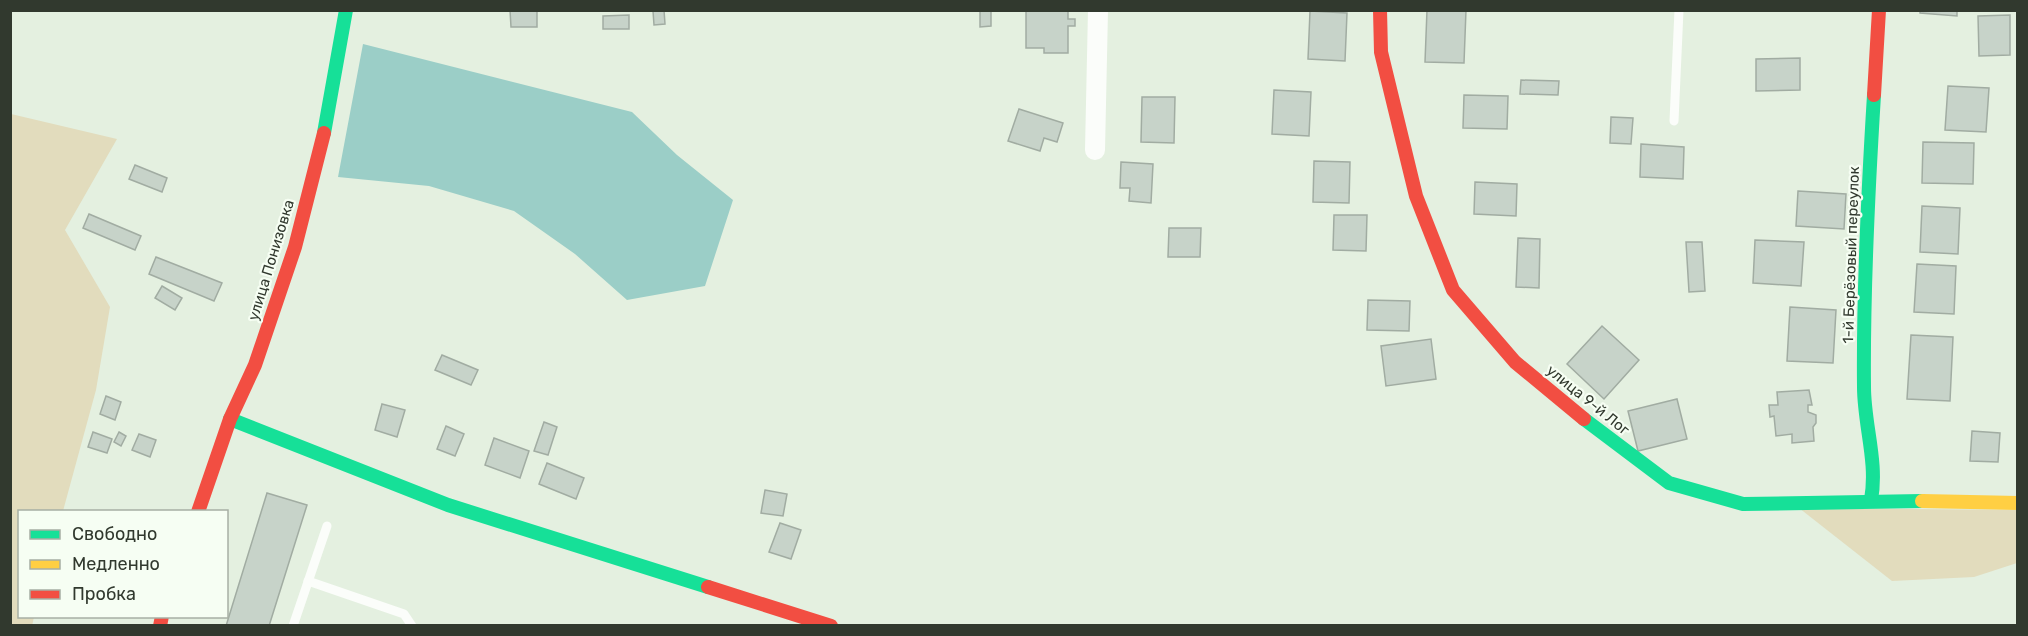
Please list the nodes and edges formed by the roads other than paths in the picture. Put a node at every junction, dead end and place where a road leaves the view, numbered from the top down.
1 (346, 10) edge
2 (1098, 10) edge
3 (1380, 10) edge
4 (1679, 10) edge
5 (1879, 10) edge
6 (1674, 121) dead end
7 (1095, 150) dead end
8 (231, 419) junction
9 (1872, 500) junction
10 (2018, 503) edge
11 (199, 510) edge
12 (327, 526) dead end
13 (308, 581) junction
14 (293, 626) edge
15 (412, 626) edge
16 (831, 626) edge

1 - 8 street, улица Понизовка
2 - 7 street
3 - 9 street, улица 9-й Лог
4 - 6 lane
5 - 9 street, 1-й Берёзовый переулок
8 - 11 street, улица Понизовка
8 - 16 street
9 - 10 street, улица 9-й Лог
12 - 13 lane
13 - 14 lane
13 - 15 lane

